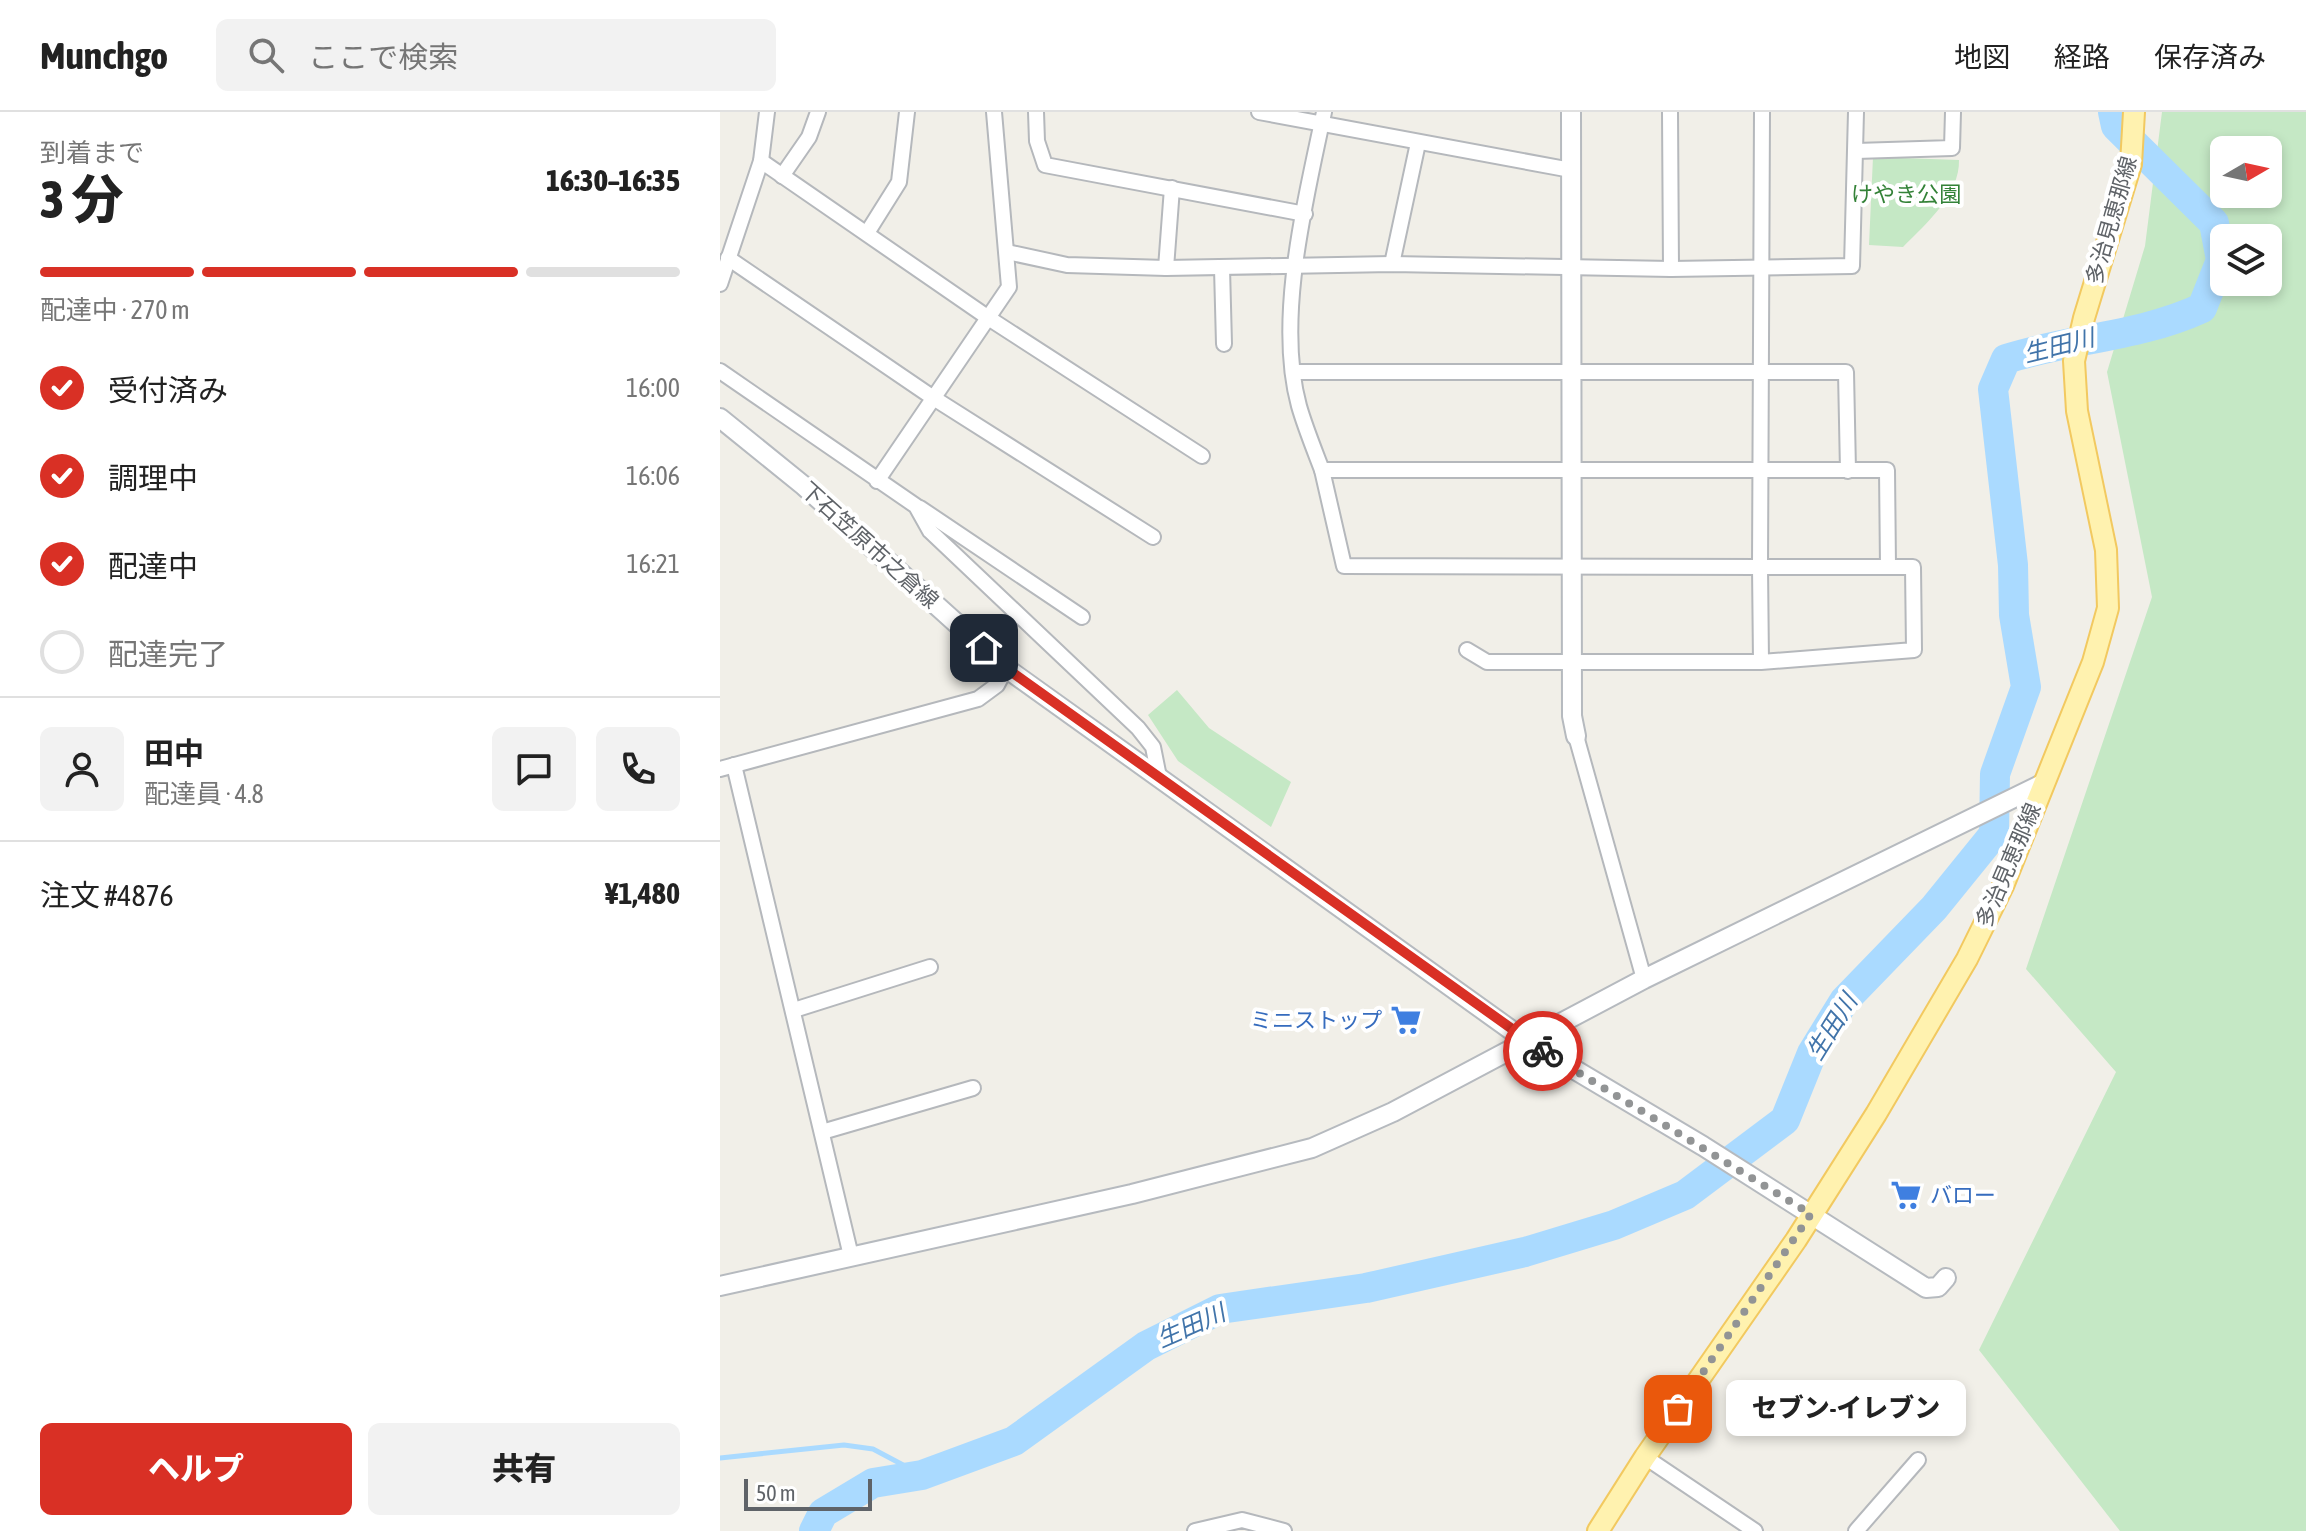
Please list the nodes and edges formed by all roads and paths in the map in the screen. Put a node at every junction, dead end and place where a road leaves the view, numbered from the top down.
1 (767, 112) edge
2 (818, 112) edge
3 (907, 112) edge
4 (994, 112) edge
5 (1036, 112) edge
6 (1259, 112) edge
7 (1571, 112) edge
8 (1670, 112) edge
9 (1762, 112) edge
10 (1856, 112) edge
11 (1953, 112) edge
12 (2134, 113) edge
13 (1323, 118) edge
14 (1418, 143) junction
15 (1856, 151) junction
16 (761, 161) junction
17 (1571, 170) junction
18 (782, 176) junction
19 (1172, 188) junction
20 (1305, 214) junction
21 (867, 233) junction
22 (1007, 252) junction
23 (728, 258) junction
24 (1392, 264) junction
25 (1762, 266) junction
26 (1292, 267) junction
27 (1571, 267) junction
28 (1166, 268) junction
29 (1222, 268) junction
30 (1671, 269) junction
31 (720, 284) edge
32 (990, 319) junction
33 (1224, 344) dead end
34 (720, 371) edge
35 (1293, 372) junction
36 (1574, 373) junction
37 (1761, 373) junction
38 (932, 397) junction
39 (720, 418) edge
40 (1202, 456) dead end
41 (1322, 470) junction
42 (1574, 470) junction
43 (1760, 470) junction
44 (1848, 471) junction
45 (877, 481) junction
46 (916, 506) junction
47 (1153, 537) dead end
48 (1571, 566) junction
49 (1888, 566) junction
50 (1760, 567) junction
51 (1082, 617) dead end
52 (1467, 650) dead end
53 (1572, 662) junction
54 (1761, 662) junction
55 (1006, 668) junction
56 (1576, 736) joint
57 (727, 767) edge
58 (1159, 777) junction
59 (2042, 784) junction
60 (930, 967) dead end
61 (1644, 979) junction
62 (794, 1010) junction
63 (1525, 1040) junction
64 (973, 1088) dead end
65 (822, 1132) junction
66 (1811, 1214) junction
67 (851, 1256) junction
68 (1946, 1278) dead end
69 (720, 1286) edge
70 (1645, 1457) junction
71 (1918, 1460) dead end
72 (1195, 1531) edge
73 (1284, 1531) edge
74 (1598, 1531) edge
75 (1755, 1531) edge
76 (1856, 1531) edge

1 - 16 street
2 - 18 street
3 - 21 street
4 - 22 street
5 - 19 street
6 - 13 street
7 - 17 street
8 - 30 street
9 - 25 street
10 - 15 street
11 - 15 street
12 - 59 main road, 多治見恵那線
13 - 14 street
13 - 20 street
14 - 17 street
14 - 24 street
15 - 25 street
16 - 18 street
16 - 23 street
17 - 27 street
18 - 21 street
19 - 20 street
19 - 28 street
20 - 26 street
21 - 32 street
22 - 28 street
22 - 32 street
23 - 31 street
23 - 38 street
24 - 26 street
24 - 27 street
25 - 30 street
25 - 37 street
26 - 29 street
26 - 35 street
27 - 30 street
27 - 36 street
28 - 29 street
29 - 33 street
32 - 38 street
32 - 40 street
34 - 45 street
35 - 36 street
35 - 41 street
36 - 37 street
36 - 42 street
37 - 43 street
37 - 44 street
38 - 45 street
38 - 47 street
39 - 55 street, 下石笠原市之倉線
41 - 42 street
41 - 48 street
42 - 43 street
42 - 48 street
43 - 44 street
43 - 50 street
44 - 49 street
45 - 46 street
46 - 51 street
46 - 58 street
48 - 50 street
48 - 53 street
49 - 50 street
49 - 54 street
50 - 54 street
52 - 53 street
53 - 54 street
53 - 56 street
55 - 57 street
55 - 58 street, 下石笠原市之倉線
56 - 61 street
57 - 62 street
58 - 63 street, 下石笠原市之倉線
59 - 61 street
59 - 66 main road, 多治見恵那線
60 - 62 street
61 - 63 street
62 - 65 street
63 - 66 street, 下石笠原市之倉線
63 - 67 street
64 - 65 street
65 - 67 street
66 - 68 street, 下石笠原市之倉線
66 - 70 main road, 多治見恵那線
67 - 69 street
70 - 74 main road, 多治見恵那線
70 - 75 street
71 - 76 street
72 - 73 street

